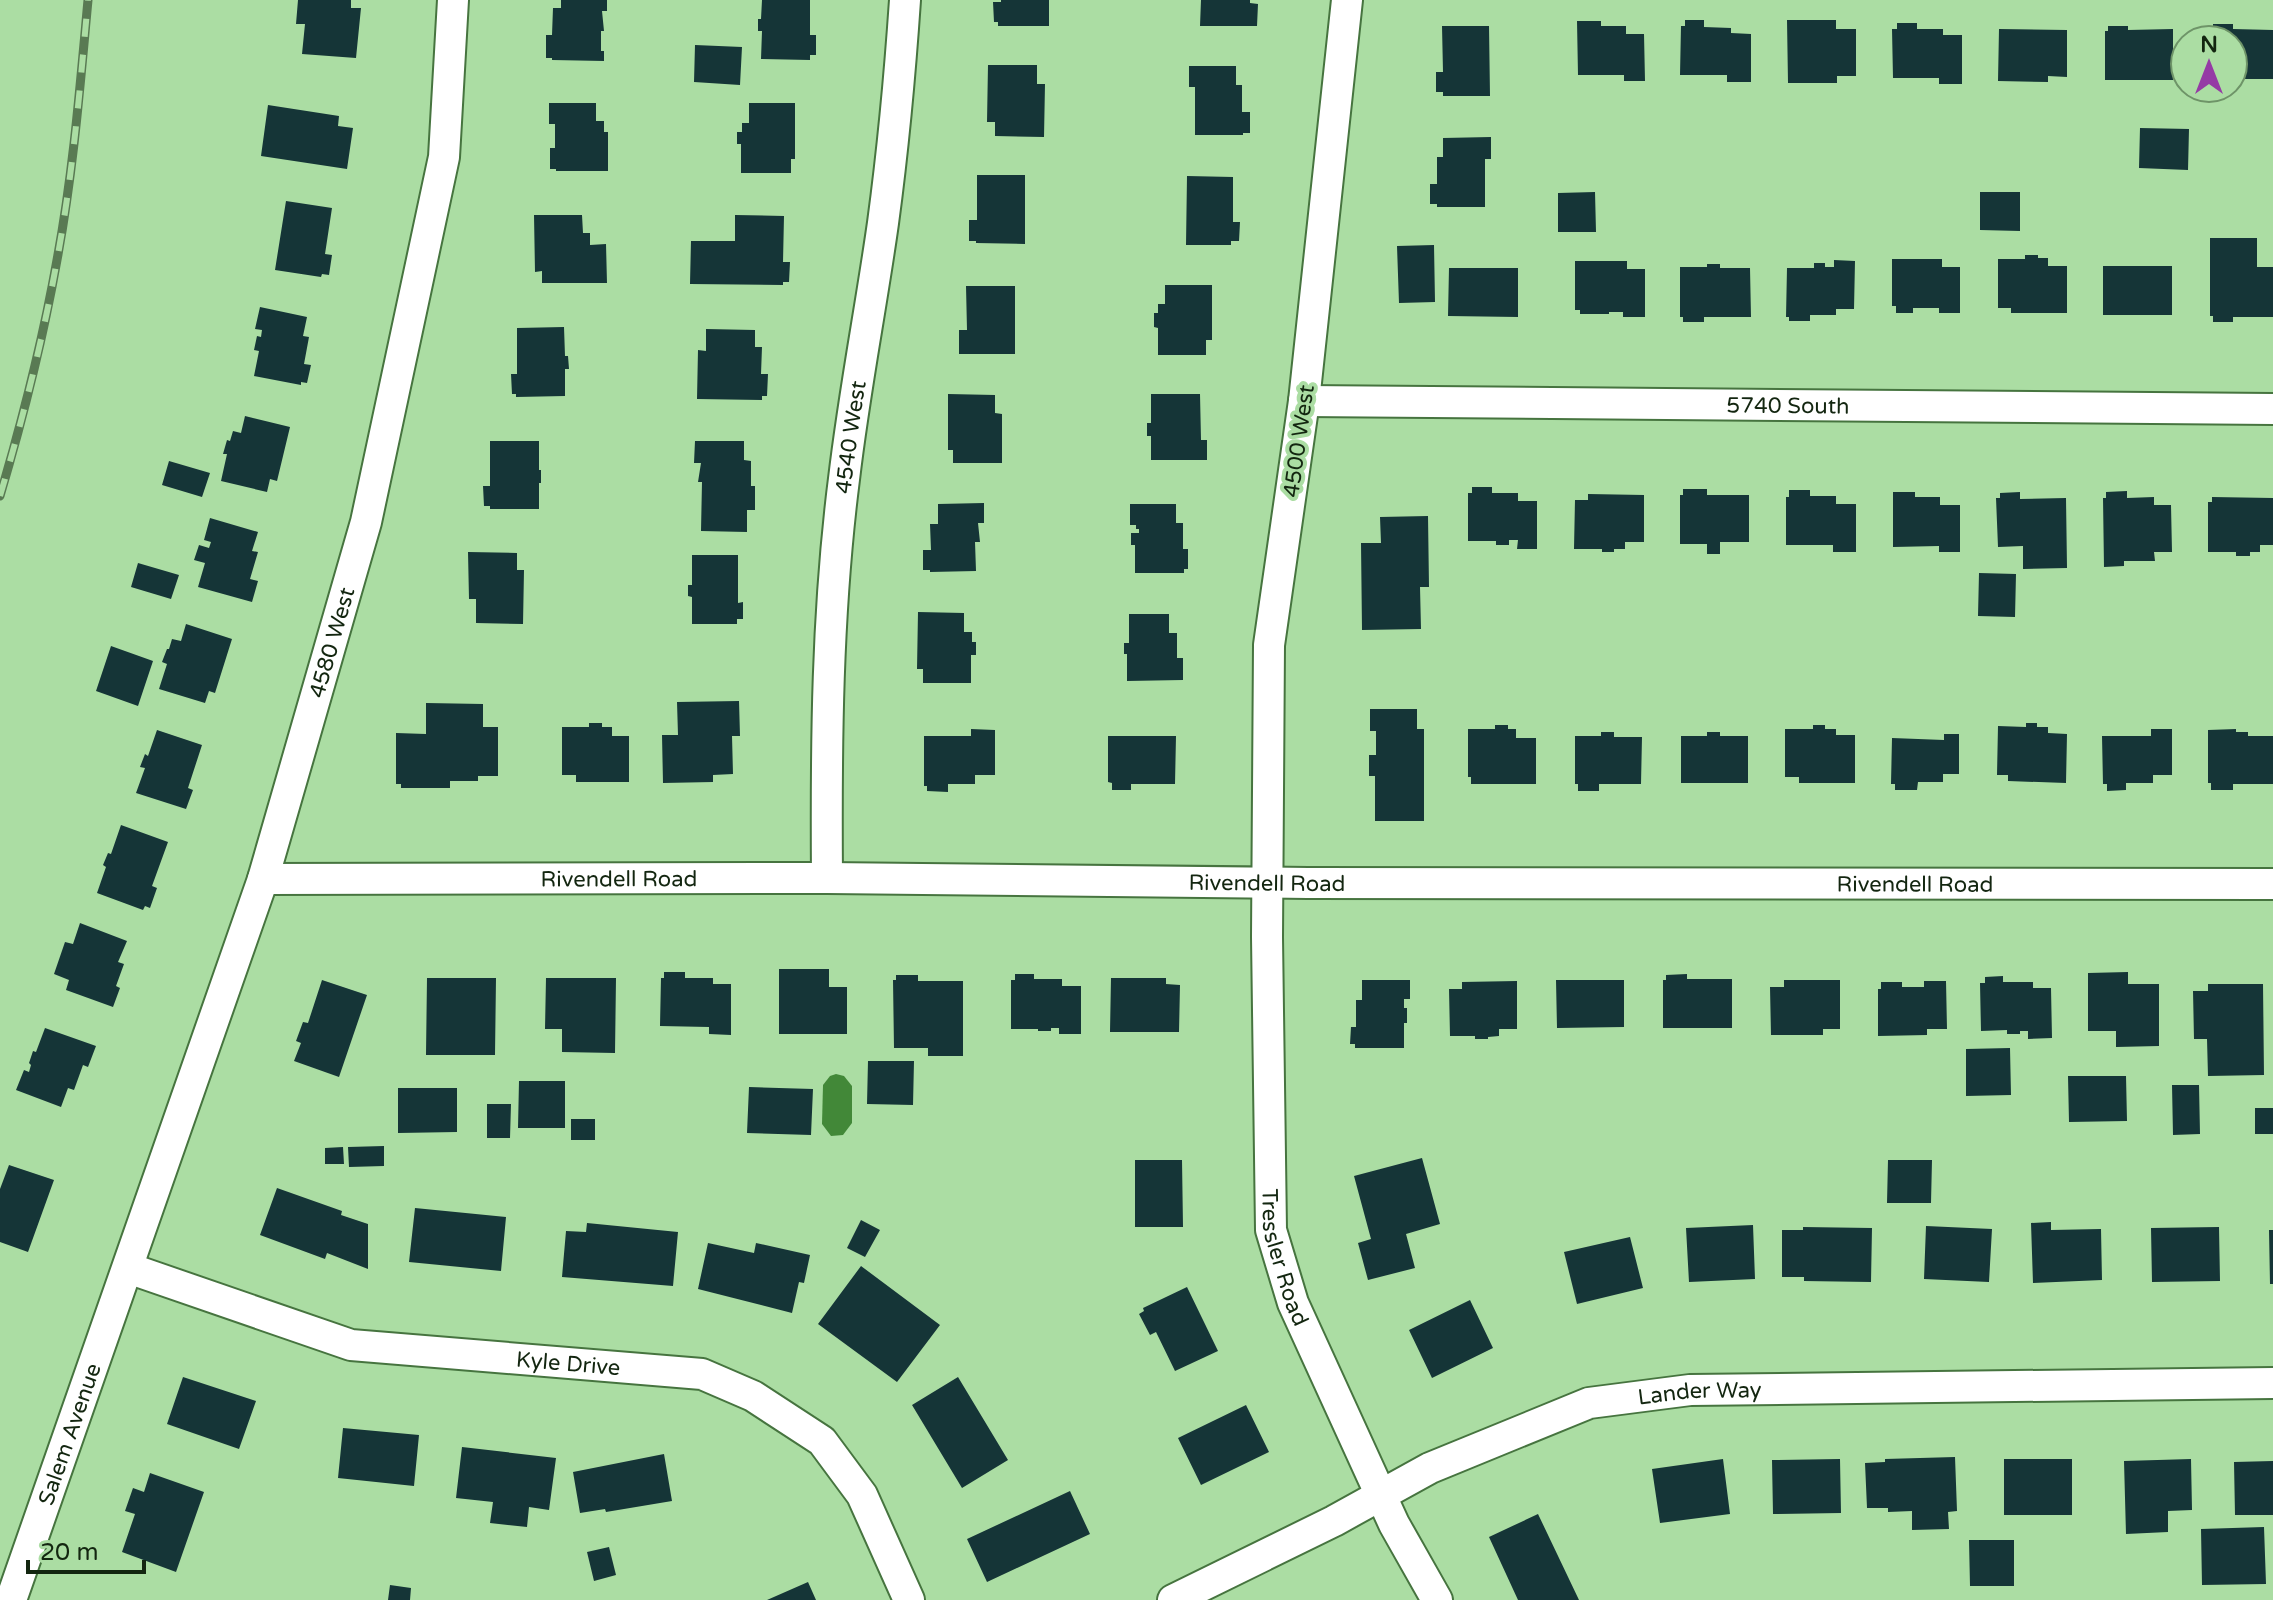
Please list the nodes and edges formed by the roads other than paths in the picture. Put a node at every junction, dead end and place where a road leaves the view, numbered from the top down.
1 (453, 0) edge
2 (905, 0) edge
3 (1347, 0) edge
4 (1304, 401) junction
5 (2273, 409) edge
6 (827, 878) junction
7 (263, 879) junction
8 (1268, 882) junction
9 (2273, 884) edge
10 (128, 1268) junction
11 (2273, 1383) edge
12 (1381, 1495) junction
13 (11, 1600) edge
14 (909, 1600) edge
15 (1173, 1600) edge
16 (1437, 1600) edge

1 - 7 street, 4580 West
2 - 6 street, 4540 West
3 - 4 street, 4500 West
4 - 5 street, 5740 South
4 - 8 street, 4500 West
6 - 7 street, Rivendell Road
6 - 8 street, Rivendell Road
7 - 10 street, 4580 West
8 - 9 street, Rivendell Road
8 - 12 street, Tressler Road
10 - 13 street, Salem Avenue
10 - 14 street, Kyle Drive
11 - 12 street, Lander Way
12 - 15 street, Lander Way
12 - 16 street, Tressler Road

